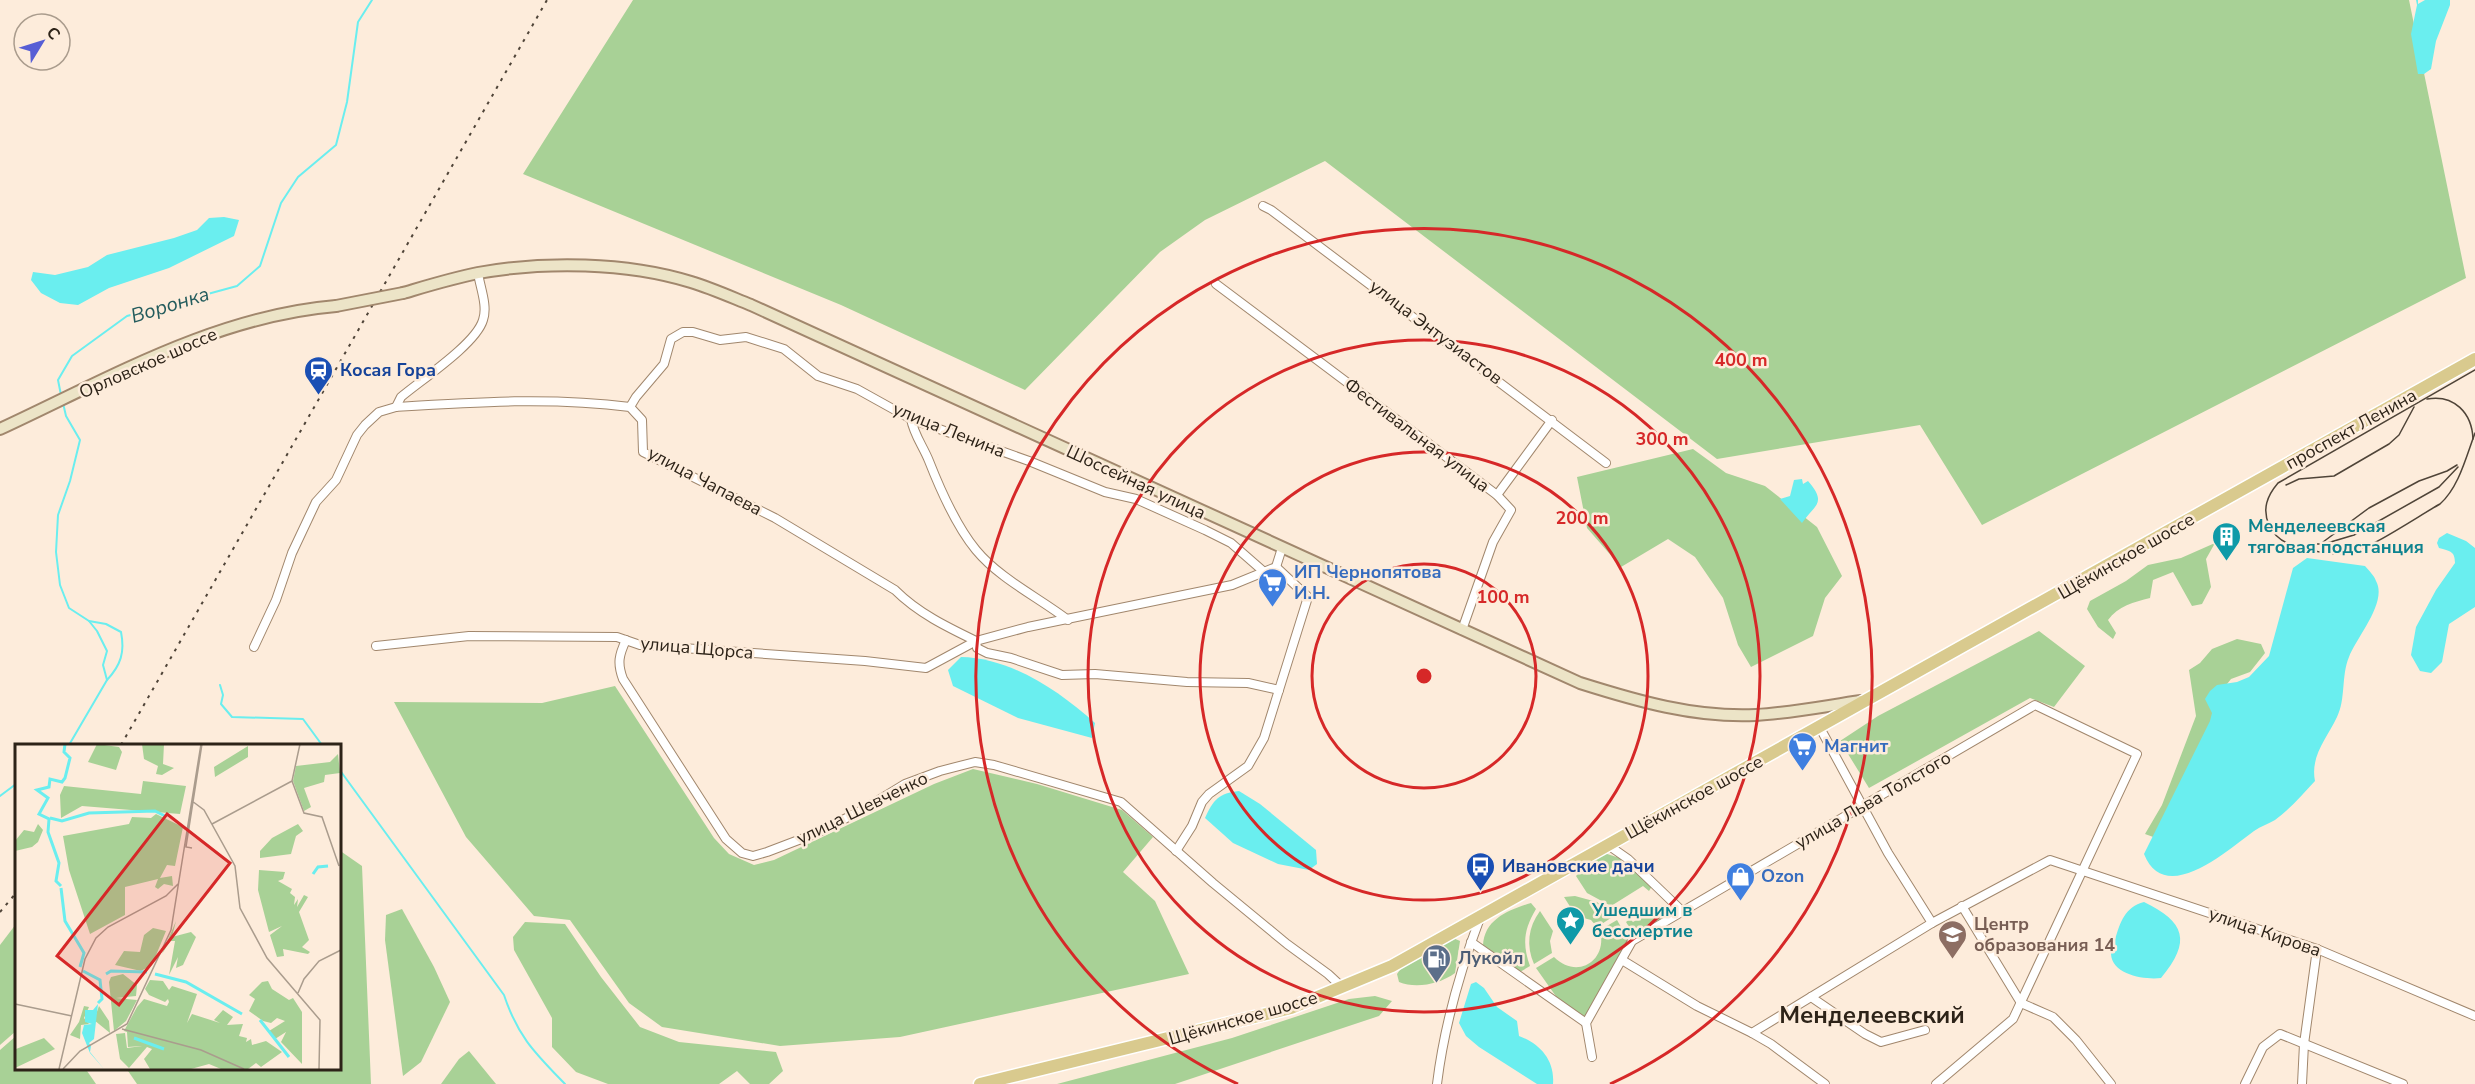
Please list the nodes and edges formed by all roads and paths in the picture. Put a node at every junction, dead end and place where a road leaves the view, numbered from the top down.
1 (1263, 206) dead end
2 (478, 273) junction
3 (1216, 284) dead end
4 (403, 293) joint
5 (2475, 360) edge
6 (396, 407) junction
7 (630, 407) junction
8 (911, 419) junction
9 (1552, 420) junction
10 (0, 429) edge
11 (1606, 463) dead end
12 (1497, 495) junction
13 (2228, 498) joint
14 (1282, 548) junction
15 (1276, 567) junction
16 (1263, 571) junction
17 (1068, 620) junction
18 (1462, 630) junction
19 (626, 640) junction
20 (976, 641) junction
21 (376, 646) dead end
22 (254, 647) dead end
23 (1279, 690) junction
24 (1867, 700) junction
25 (1819, 726) junction
26 (1862, 807) junction
27 (1608, 845) junction
28 (1176, 850) junction
29 (2084, 872) junction
30 (1962, 906) junction
31 (1683, 912) junction
32 (1480, 918) junction
33 (1932, 923) junction
34 (1471, 942) junction
35 (2317, 949) junction
36 (1622, 960) junction
37 (1343, 988) junction
38 (1811, 997) junction
39 (2021, 1003) junction
40 (2475, 1016) edge
41 (1586, 1023) junction
42 (1925, 1030) dead end
43 (1752, 1034) junction
44 (2304, 1044) junction
45 (1592, 1057) dead end
46 (980, 1084) edge
47 (1437, 1084) edge
48 (1825, 1084) edge
49 (1936, 1084) edge
50 (2111, 1084) edge
51 (2246, 1084) edge
52 (2302, 1084) edge
53 (2403, 1084) edge

1 - 9 street, улица Энтузиастов
2 - 4 main road, Шоссейная улица
2 - 6 street
2 - 14 main road, Шоссейная улица
3 - 12 street, Фестивальная улица
4 - 10 main road, Орловское шоссе, bridge
5 - 13 main road, проспект Ленина
6 - 7 street
6 - 22 street
7 - 8 street, улица Ленина
7 - 20 street, улица Чапаева
8 - 16 street, улица Ленина
8 - 17 street
9 - 11 street, улица Энтузиастов
9 - 12 street
12 - 18 street, Фестивальная улица
13 - 24 main road, Щёкинское шоссе
14 - 15 street
14 - 18 main road, Шоссейная улица
15 - 16 street
15 - 23 street
16 - 17 street
17 - 20 street
18 - 24 main road, Шоссейная улица
19 - 20 street, улица Щорса
19 - 21 street, улица Щорса
19 - 28 street, улица Шевченко
20 - 23 street
23 - 28 street
24 - 25 main road, Щёкинское шоссе
25 - 26 street
25 - 27 main road, Щёкинское шоссе
26 - 29 street, улица Льва Толстого
26 - 31 street, улица Льва Толстого
26 - 33 street
27 - 31 street
27 - 32 main road, Щёкинское шоссе
28 - 37 street, улица Шевченко
29 - 30 street, улица Кирова
29 - 35 street, улица Кирова
29 - 39 street
30 - 33 street
30 - 39 street
31 - 36 street, улица Льва Толстого
32 - 34 street
32 - 37 main road, Щёкинское шоссе
33 - 38 street
34 - 41 street
34 - 47 street
35 - 40 street, улица Кирова
35 - 44 street
36 - 41 street, улица Льва Толстого
36 - 43 street
37 - 46 main road, Щёкинское шоссе
38 - 42 street
38 - 43 street
39 - 49 street
39 - 50 street
41 - 45 street
43 - 48 street
44 - 51 street
44 - 52 street
44 - 53 street

